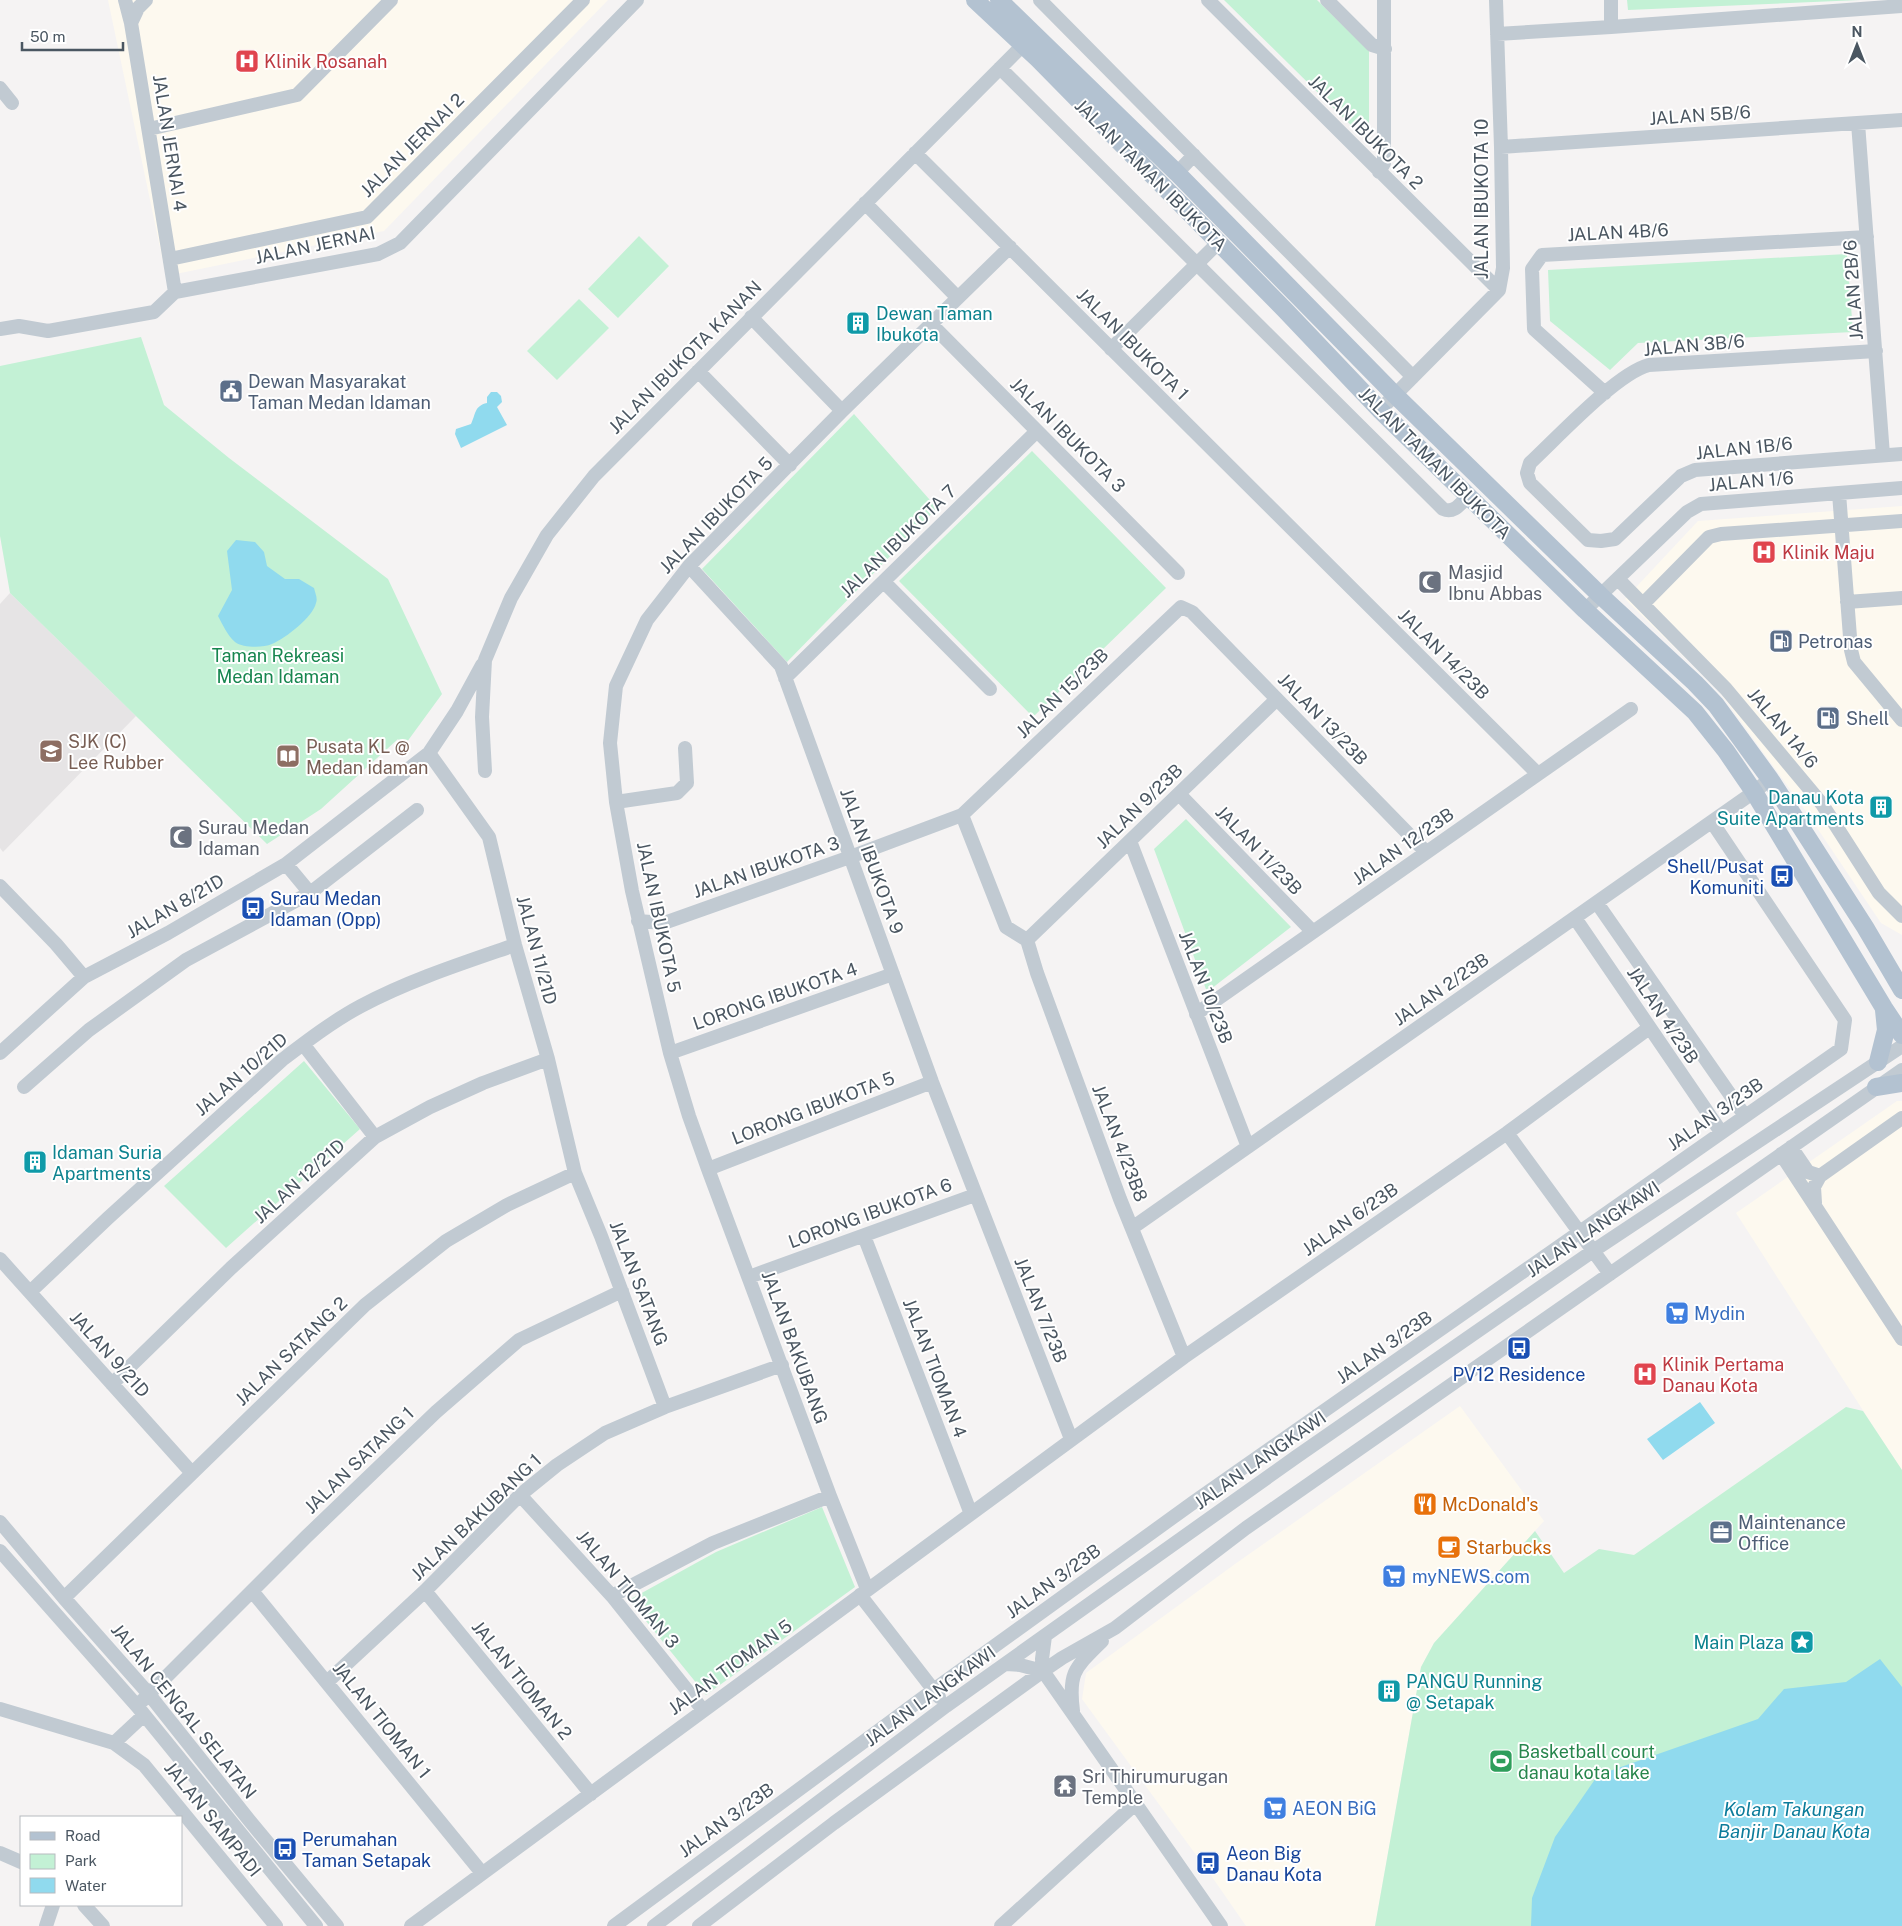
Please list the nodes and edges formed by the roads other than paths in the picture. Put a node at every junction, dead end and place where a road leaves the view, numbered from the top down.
1 (125, 0) edge
2 (146, 0) edge
3 (391, 0) edge
4 (583, 0) edge
5 (637, 0) edge
6 (975, 0) edge
7 (1000, 0) edge
8 (1040, 0) edge
9 (1208, 0) edge
10 (1327, 0) edge
11 (1384, 0) edge
12 (1496, 0) edge
13 (1611, 0) edge
14 (1902, 6) edge
15 (131, 22) junction
16 (1611, 27) junction
17 (1496, 34) junction
18 (1028, 40) junction
19 (1385, 49) junction
20 (1000, 68) junction
21 (0, 88) edge
22 (12, 103) dead end
23 (1902, 120) edge
24 (1858, 123) junction
25 (148, 129) junction
26 (1501, 147) junction
27 (915, 153) junction
28 (1194, 155) junction
29 (1379, 172) junction
30 (1178, 173) junction
31 (865, 203) junction
32 (1868, 237) junction
33 (1218, 243) junction
34 (1010, 248) junction
35 (170, 259) junction
36 (1197, 264) junction
37 (1498, 290) junction
38 (175, 292) junction
39 (957, 297) junction
40 (750, 317) junction
41 (931, 324) junction
42 (0, 329) edge
43 (1111, 349) junction
44 (1876, 351) junction
45 (698, 371) junction
46 (1413, 377) junction
47 (1605, 393) junction
48 (1395, 395) junction
49 (1380, 410) junction
50 (842, 411) junction
51 (1037, 431) junction
52 (1902, 454) edge
53 (1883, 455) junction
54 (790, 465) junction
55 (1902, 488) edge
56 (1839, 493) junction
57 (1468, 496) junction
58 (1564, 518) joint
59 (1902, 522) edge
60 (1842, 526) junction
61 (1325, 561) joint
62 (689, 566) junction
63 (1178, 573) dead end
64 (1618, 579) junction
65 (884, 582) junction
66 (1600, 595) junction
67 (1902, 598) edge
68 (1847, 602) junction
69 (1642, 604) junction
70 (1585, 610) junction
71 (1192, 612) joint
72 (484, 660) junction
73 (785, 678) junction
74 (990, 689) dead end
75 (1277, 699) junction
76 (1631, 709) dead end
77 (1902, 720) edge
78 (685, 748) dead end
79 (430, 753) junction
80 (485, 771) dead end
81 (1538, 774) junction
82 (1770, 779) junction
83 (1754, 792) junction
84 (1179, 794) junction
85 (616, 802) junction
86 (417, 810) dead end
87 (962, 815) junction
88 (1712, 822) junction
89 (1130, 841) junction
90 (1426, 852) junction
91 (850, 857) junction
92 (289, 863) junction
93 (0, 886) edge
94 (312, 891) junction
95 (1597, 902) junction
96 (1902, 916) edge
97 (1575, 918) junction
98 (638, 921) junction
99 (1313, 932) junction
100 (1027, 940) junction
101 (515, 945) junction
102 (893, 974) junction
103 (84, 977) junction
104 (1902, 990) edge
105 (1884, 1008) junction
106 (1196, 1014) junction
107 (1649, 1028) junction
108 (1902, 1034) edge
109 (303, 1044) junction
110 (1902, 1046) edge
111 (0, 1053) edge
112 (670, 1053) junction
113 (548, 1060) junction
114 (1878, 1062) junction
115 (1902, 1070) edge
116 (932, 1082) junction
117 (1902, 1083) edge
118 (24, 1087) dead end
119 (1876, 1087) junction
120 (689, 1116) joint
121 (1745, 1116) junction
122 (1902, 1118) edge
123 (1722, 1132) junction
124 (1507, 1133) junction
125 (375, 1137) junction
126 (1248, 1147) junction
127 (1786, 1150) junction
128 (708, 1168) junction
129 (576, 1173) junction
130 (1820, 1176) junction
131 (975, 1195) junction
132 (1815, 1204) junction
133 (1132, 1228) junction
134 (1579, 1232) junction
135 (864, 1236) junction
136 (1593, 1251) junction
137 (0, 1259) edge
138 (1610, 1274) junction
139 (749, 1277) junction
140 (622, 1291) junction
141 (30, 1292) junction
142 (1902, 1339) edge
143 (1184, 1357) junction
144 (782, 1365) junction
145 (112, 1384) junction
146 (666, 1406) junction
147 (1071, 1439) junction
148 (192, 1473) junction
149 (520, 1495) junction
150 (830, 1496) junction
151 (971, 1514) junction
152 (0, 1522) edge
153 (0, 1552) edge
154 (252, 1591) junction
155 (425, 1591) junction
156 (864, 1592) junction
157 (612, 1596) junction
158 (64, 1598) junction
159 (1115, 1628) junction
160 (1046, 1636) junction
161 (1006, 1664) junction
162 (1043, 1671) junction
163 (327, 1682) junction
164 (935, 1689) junction
165 (148, 1693) junction
166 (946, 1706) junction
167 (0, 1709) edge
168 (140, 1710) junction
169 (703, 1710) junction
170 (1074, 1714) junction
171 (114, 1743) junction
172 (591, 1794) junction
173 (1135, 1804) junction
174 (0, 1853) edge
175 (20, 1862) edge
176 (482, 1873) junction
177 (53, 1906) edge
178 (85, 1906) edge
179 (46, 1926) edge
180 (103, 1926) edge
181 (276, 1926) edge
182 (316, 1926) edge
183 (337, 1926) edge
184 (411, 1926) edge
185 (614, 1926) edge
186 (654, 1926) edge
187 (699, 1926) edge
188 (1001, 1926) edge
189 (1221, 1926) edge

1 - 15 street, JALAN JERNAI 4
2 - 15 street
3 - 25 street
4 - 35 street, JALAN JERNAI 2
5 - 38 street, JALAN JERNAI
6 - 18 main road, JALAN TAMAN IBUKOTA
7 - 18 main road, JALAN TAMAN IBUKOTA
8 - 28 street
9 - 29 street, JALAN IBUKOTA 2
10 - 19 street
11 - 19 street
12 - 17 street, JALAN IBUKOTA 10
13 - 16 street
14 - 16 street
15 - 25 street, JALAN JERNAI 4
16 - 17 street
17 - 26 street, JALAN IBUKOTA 10
18 - 20 street, JALAN IBUKOTA KANAN
18 - 30 main road, JALAN TAMAN IBUKOTA
18 - 33 main road, JALAN TAMAN IBUKOTA
19 - 29 street
20 - 27 street, JALAN IBUKOTA KANAN
20 - 36 street
21 - 22 street
23 - 24 street, JALAN 5B/6
24 - 26 street, JALAN 5B/6
24 - 32 street, JALAN 2B/6
25 - 35 street, JALAN JERNAI 4
26 - 37 street, JALAN IBUKOTA 10
27 - 31 street, JALAN IBUKOTA KANAN
27 - 34 street, JALAN IBUKOTA 1
28 - 30 street
28 - 46 street
29 - 37 street, JALAN IBUKOTA 2
30 - 48 main road, JALAN TAMAN IBUKOTA
31 - 39 street
31 - 40 street, JALAN IBUKOTA KANAN
32 - 44 street, JALAN 2B/6
32 - 47 street, JALAN 4B/6
33 - 36 street
33 - 49 main road, JALAN TAMAN IBUKOTA
34 - 39 street, JALAN IBUKOTA 5
34 - 43 street, JALAN IBUKOTA 1
35 - 38 street, JALAN JERNAI 4
36 - 43 street
36 - 57 street
37 - 46 street, JALAN IBUKOTA 10
38 - 42 street
39 - 41 street, JALAN IBUKOTA 5
40 - 45 street, JALAN IBUKOTA KANAN
40 - 50 street
41 - 50 street, JALAN IBUKOTA 5
41 - 51 street, JALAN IBUKOTA 3
43 - 61 street, JALAN IBUKOTA 1
44 - 47 street, JALAN 3B/6
44 - 53 street, JALAN 2B/6
45 - 54 street
45 - 72 street, JALAN IBUKOTA KANAN
46 - 48 street, JALAN IBUKOTA 10
47 - 58 street, JALAN 3B/6
48 - 49 street, JALAN IBUKOTA 10
48 - 66 main road, JALAN TAMAN IBUKOTA
49 - 57 main road, JALAN TAMAN IBUKOTA
50 - 54 street, JALAN IBUKOTA 5
51 - 63 street, JALAN IBUKOTA 3
51 - 65 street, JALAN IBUKOTA 7
52 - 53 street, JALAN 1B/6
53 - 58 street, JALAN 1B/6
54 - 62 street, JALAN IBUKOTA 5
55 - 56 street, JALAN 1/6
56 - 60 street
56 - 64 street, JALAN 1/6
57 - 70 main road, JALAN TAMAN IBUKOTA
59 - 60 street
60 - 68 street
60 - 69 street
61 - 81 street, JALAN 14/23B
62 - 73 street, JALAN IBUKOTA 9
62 - 85 street, JALAN IBUKOTA 5
64 - 66 street, JALAN 1/6
64 - 69 street, JALAN 1A/6
65 - 73 street, JALAN IBUKOTA 7
65 - 74 street
66 - 70 street, JALAN 1/6
66 - 82 main road, JALAN TAMAN IBUKOTA
67 - 68 street
68 - 77 street
69 - 96 street, JALAN 1A/6
70 - 83 main road, JALAN TAMAN IBUKOTA
71 - 75 street, JALAN 13/23B
71 - 87 street, JALAN 15/23B
72 - 79 street, JALAN 8/21D
72 - 80 street, JALAN IBUKOTA KANAN
73 - 91 street, JALAN IBUKOTA 9
75 - 84 street, JALAN 9/23B
75 - 90 street, JALAN 13/23B
76 - 81 street, JALAN 12/23B
78 - 85 street
79 - 92 street, JALAN 8/21D
79 - 101 street, JALAN 11/21D
81 - 90 street, JALAN 12/23B
82 - 83 street, JALAN 2/23B
82 - 104 main road, JALAN TAMAN IBUKOTA
83 - 88 street, JALAN 2/23B
83 - 105 main road, JALAN TAMAN IBUKOTA
84 - 89 street, JALAN 9/23B
84 - 99 street, JALAN 11/23B
85 - 98 street, JALAN IBUKOTA 5
86 - 94 street
87 - 91 street, JALAN IBUKOTA 3
87 - 100 street
88 - 95 street, JALAN 2/23B
88 - 121 street, JALAN 3/23B
89 - 100 street, JALAN 9/23B
89 - 106 street, JALAN 10/23B
90 - 99 street, JALAN 12/23B
91 - 98 street, JALAN IBUKOTA 3
91 - 102 street, JALAN IBUKOTA 9
92 - 94 street
92 - 103 street, JALAN 8/21D
93 - 103 street
94 - 118 street
95 - 97 street, JALAN 2/23B
95 - 121 street, JALAN 4/23B
97 - 107 street, JALAN 4/23B
97 - 126 street, JALAN 2/23B
98 - 112 street, JALAN IBUKOTA 5
99 - 106 street, JALAN 12/23B
100 - 133 street, JALAN 4/23B8
101 - 109 street, JALAN 10/21D
101 - 113 street, JALAN 11/21D
102 - 112 street, LORONG IBUKOTA 4
102 - 116 street, JALAN IBUKOTA 9
103 - 111 street, JALAN 8/21D
105 - 108 main road, JALAN TAMAN IBUKOTA
105 - 114 main road
106 - 126 street, JALAN 10/23B
107 - 123 street, JALAN 4/23B
107 - 124 street, JALAN 6/23B
109 - 125 street
109 - 141 street, JALAN 10/21D
110 - 114 street, JALAN LANGKAWI
112 - 120 street, JALAN IBUKOTA 5
113 - 125 street, JALAN 12/21D
113 - 129 street, JALAN 11/21D
114 - 136 street, JALAN LANGKAWI
115 - 119 street
116 - 128 street, LORONG IBUKOTA 5
116 - 131 street, JALAN IBUKOTA 9
117 - 119 main road
119 - 127 street
120 - 128 street, JALAN BAKUBANG
121 - 123 street, JALAN 3/23B
122 - 130 street
123 - 134 street, JALAN 3/23B
124 - 134 street
124 - 143 street, JALAN 6/23B
125 - 145 street, JALAN 12/21D
126 - 133 street, JALAN 2/23B
127 - 130 street
127 - 132 street
127 - 138 street
128 - 139 street, JALAN BAKUBANG
129 - 140 street, JALAN SATANG
129 - 148 street, JALAN SATANG 2
130 - 132 street
131 - 135 street, LORONG IBUKOTA 6
131 - 147 street, JALAN 7/23B
132 - 142 street
133 - 143 street, JALAN 4/23B8
134 - 136 street
134 - 164 street, JALAN 3/23B
135 - 139 street, LORONG IBUKOTA 6
135 - 151 street, JALAN TIOMAN 4
136 - 138 street
136 - 160 street, JALAN LANGKAWI
137 - 141 street, JALAN 9/21D
138 - 159 street
139 - 144 street, JALAN BAKUBANG
140 - 146 street, JALAN SATANG
140 - 154 street, JALAN SATANG 1
141 - 145 street, JALAN 9/21D
143 - 147 street, JALAN 6/23B
144 - 146 street, JALAN BAKUBANG 1
144 - 150 street, JALAN BAKUBANG
145 - 148 street, JALAN 9/21D
146 - 149 street, JALAN BAKUBANG 1
147 - 151 street, JALAN TIOMAN 5
148 - 158 street, JALAN SATANG 2
149 - 155 street, JALAN BAKUBANG 1
149 - 157 street, JALAN TIOMAN 3
150 - 156 street, JALAN BAKUBANG
150 - 157 street
151 - 156 street, JALAN TIOMAN 5
152 - 158 street, JALAN CENGAL SELATAN
153 - 168 street, JALAN CENGAL SELATAN
154 - 163 street, JALAN TIOMAN 1
154 - 165 street, JALAN SATANG 1
155 - 163 street, JALAN BAKUBANG 1
155 - 172 street, JALAN TIOMAN 2
156 - 164 street, JALAN BAKUBANG
156 - 169 street, JALAN TIOMAN 5
157 - 169 street, JALAN TIOMAN 3
158 - 165 street, JALAN CENGAL SELATAN
159 - 162 street
159 - 170 street
160 - 161 street, JALAN LANGKAWI
160 - 162 street
161 - 162 street
161 - 166 street, JALAN LANGKAWI
162 - 170 street
162 - 187 street
163 - 176 street, JALAN TIOMAN 1
164 - 166 street, JALAN BAKUBANG
164 - 185 street, JALAN 3/23B
165 - 168 street, JALAN SATANG 1
165 - 183 street, JALAN CENGAL SELATAN
166 - 186 street, JALAN LANGKAWI
167 - 171 street, JALAN SAMPADI
168 - 171 street
168 - 182 street, JALAN CENGAL SELATAN
169 - 172 street, JALAN TIOMAN 5
170 - 173 street
171 - 181 street, JALAN SAMPADI
172 - 176 street, JALAN TIOMAN 5
173 - 188 street
173 - 189 street
174 - 175 street
176 - 184 street, JALAN TIOMAN 5
177 - 179 street
178 - 180 street

